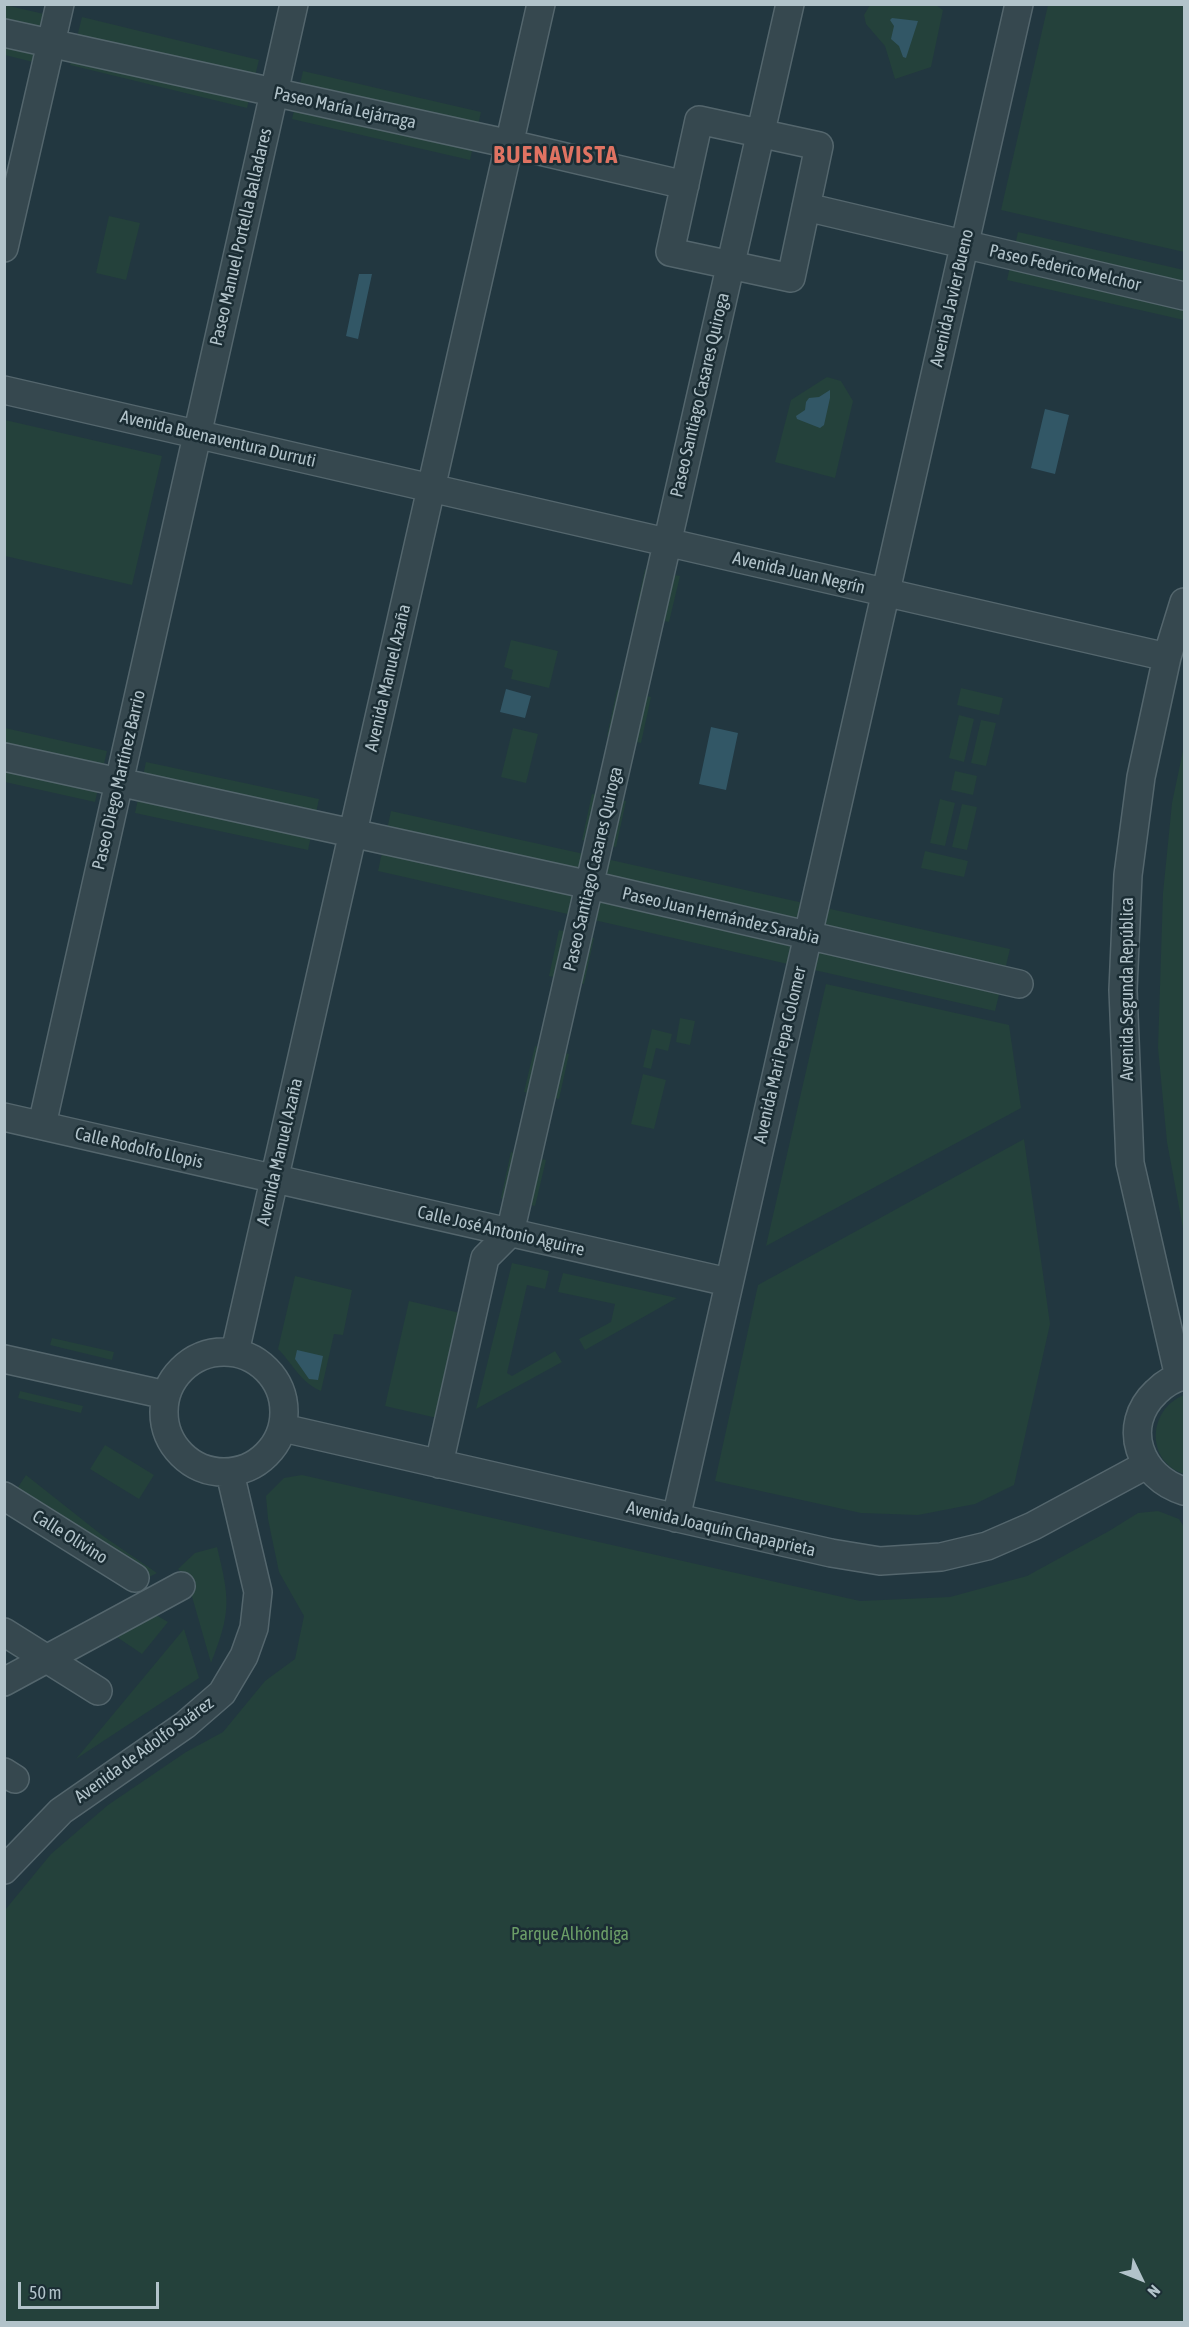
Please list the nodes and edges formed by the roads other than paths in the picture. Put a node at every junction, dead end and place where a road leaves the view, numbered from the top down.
1 (60, 4) edge
2 (294, 4) edge
3 (542, 4) edge
4 (790, 4) edge
5 (1019, 4) edge
6 (4, 33) edge
7 (51, 44) junction
8 (274, 93) junction
9 (760, 134) junction
10 (510, 144) junction
11 (685, 185) junction
12 (806, 207) junction
13 (964, 244) junction
14 (4, 248) edge
15 (730, 265) junction
16 (1185, 296) edge
17 (4, 390) edge
18 (197, 434) junction
19 (431, 488) junction
20 (667, 542) junction
21 (885, 592) junction
22 (1185, 603) edge
23 (1167, 657) junction
24 (4, 757) edge
25 (118, 783) junction
26 (353, 834) junction
27 (590, 885) junction
28 (808, 937) junction
29 (1019, 984) dead end
30 (4, 1117) edge
31 (42, 1125) junction
32 (274, 1180) junction
33 (510, 1233) junction
34 (728, 1282) junction
35 (235, 1352) junction
36 (4, 1359) edge
37 (1182, 1377) edge
38 (166, 1395) junction
39 (283, 1428) junction
40 (439, 1464) junction
41 (1146, 1465) junction
42 (230, 1473) junction
43 (1185, 1491) edge
44 (4, 1496) edge
45 (676, 1518) junction
46 (135, 1578) dead end
47 (181, 1586) dead end
48 (4, 1632) edge
49 (47, 1659) junction
50 (4, 1682) edge
51 (98, 1691) dead end
52 (4, 1870) edge

1 - 7 street
2 - 8 street, Paseo Manuel Portella Balladares
3 - 10 street, Avenida Manuel Azaña
4 - 9 street, Paseo Santiago Casares Quiroga
5 - 13 street, Avenida Javier Bueno
6 - 7 street, Paseo María Lejárraga
7 - 8 street, Paseo María Lejárraga
7 - 14 street
8 - 10 street, Paseo María Lejárraga
8 - 18 street, Paseo Manuel Portella Balladares
9 - 11 street
9 - 12 street
9 - 15 street, Paseo Santiago Casares Quiroga
10 - 11 street, Paseo María Lejárraga
10 - 19 street, Avenida Manuel Azaña
11 - 15 street
12 - 13 street, Paseo Federico Melchor
12 - 15 street
13 - 16 street, Paseo Federico Melchor
13 - 21 street, Avenida Javier Bueno
15 - 20 street, Paseo Santiago Casares Quiroga
17 - 18 street, Avenida Buenaventura Durruti
18 - 19 street, Avenida Buenaventura Durruti
18 - 25 street, Paseo Diego Martínez Barrio
19 - 20 street, Avenida Juan Negrín
19 - 26 street, Avenida Manuel Azaña
20 - 21 street, Avenida Juan Negrín
20 - 27 street, Paseo Santiago Casares Quiroga
21 - 23 street, Avenida Juan Negrín
21 - 28 street, Avenida Mari Pepa Colomer
22 - 23 street, Avenida Segunda República
23 - 37 street, Avenida Segunda República
24 - 25 street, Paseo Juan Hernández Sarabia
25 - 26 street, Paseo Juan Hernández Sarabia
25 - 31 street, Paseo Diego Martínez Barrio
26 - 27 street, Paseo Juan Hernández Sarabia
26 - 32 street, Avenida Manuel Azaña
27 - 28 street, Paseo Juan Hernández Sarabia
27 - 33 street, Paseo Santiago Casares Quiroga
28 - 29 street, Paseo Juan Hernández Sarabia
28 - 34 street, Avenida Mari Pepa Colomer
30 - 31 street, Calle Rodolfo Llopis
31 - 32 street, Calle Rodolfo Llopis
32 - 33 street, Calle José Antonio Aguirre
32 - 35 street, Avenida Manuel Azaña
33 - 34 street, Calle José Antonio Aguirre
33 - 40 street
34 - 45 street, Avenida Mari Pepa Colomer
35 - 38 street
35 - 39 street
36 - 38 street
37 - 41 street
38 - 42 street
39 - 40 street, Avenida Joaquín Chapaprieta
39 - 42 street
40 - 45 street, Avenida Joaquín Chapaprieta
41 - 43 street
41 - 45 street, Avenida Joaquín Chapaprieta
42 - 52 street, Avenida de Adolfo Suárez
44 - 46 street, Calle Olivino
47 - 49 street
48 - 49 street
49 - 50 street
49 - 51 street

